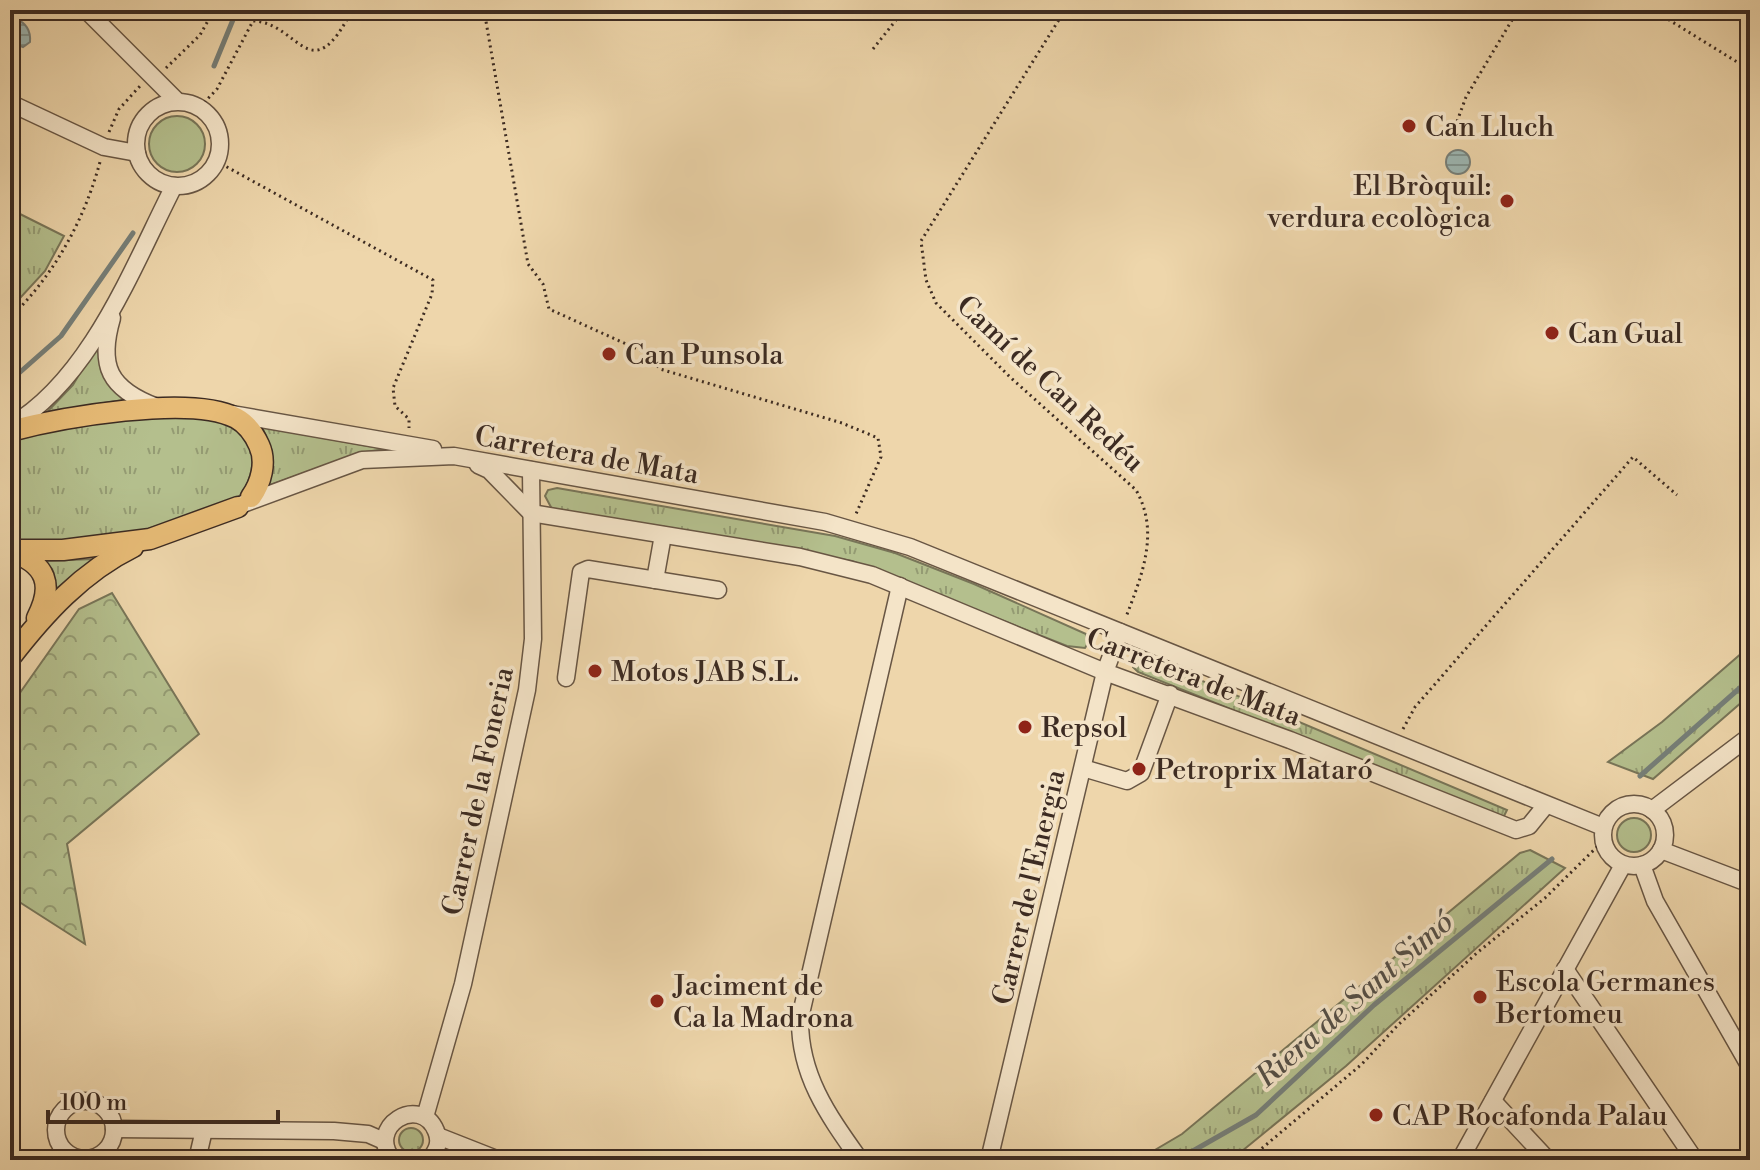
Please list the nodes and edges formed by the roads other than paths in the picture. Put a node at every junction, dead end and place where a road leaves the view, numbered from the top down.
1 (86, 10) edge
2 (177, 101) junction
3 (10, 103) edge
4 (137, 153) junction
5 (174, 186) junction
6 (118, 297) junction
7 (162, 409) junction
8 (222, 412) junction
9 (10, 429) edge
10 (454, 456) junction
11 (531, 470) junction
12 (244, 502) junction
13 (531, 513) junction
14 (663, 535) junction
15 (150, 539) junction
16 (10, 550) edge
17 (655, 580) junction
18 (900, 586) junction
19 (718, 590) dead end
20 (1120, 632) junction
21 (27, 635) junction
22 (10, 658) edge
23 (1105, 672) junction
24 (566, 678) dead end
25 (1170, 694) junction
26 (1750, 736) edge
27 (1083, 768) junction
28 (1546, 805) junction
29 (1652, 810) junction
30 (1603, 834) junction
31 (1661, 850) junction
32 (1623, 865) junction
33 (1642, 865) junction
34 (1750, 884) edge
35 (1565, 969) junction
36 (1749, 1062) edge
37 (1493, 1101) junction
38 (425, 1117) junction
39 (114, 1129) junction
40 (204, 1130) junction
41 (438, 1136) junction
42 (384, 1141) junction
43 (71, 1158) edge
44 (989, 1158) edge
45 (197, 1160) edge
46 (393, 1160) edge
47 (429, 1160) edge
48 (499, 1160) edge
49 (860, 1160) edge
50 (1460, 1160) edge
51 (1548, 1160) edge
52 (1695, 1160) edge

1 - 2 street
2 - 4 street
2 - 5 street
3 - 4 street
4 - 5 street
5 - 6 street
6 - 7 street
6 - 9 street
7 - 8 main road
7 - 9 main road
8 - 10 street
8 - 12 main road
10 - 11 street, Carretera de Mata
10 - 12 street
10 - 13 street, Carretera de Mata
11 - 13 street, Carrer de la Foneria
11 - 20 street, Carretera de Mata
12 - 15 main road
13 - 14 street, Carretera de Mata
13 - 38 street, Carrer de la Foneria
14 - 17 street
14 - 18 street, Carretera de Mata
15 - 16 main road
15 - 21 main road
16 - 21 main road
17 - 19 street
17 - 24 street
18 - 23 street, Carretera de Mata
18 - 49 street
20 - 23 street, Carrer de l'Energia
20 - 28 street, Carretera de Mata
21 - 22 main road
23 - 25 street, Carretera de Mata
23 - 27 street, Carrer de l'Energia
25 - 27 street
25 - 28 street, Carretera de Mata
26 - 29 street
27 - 44 street, Carrer de l'Energia
28 - 30 street, Carretera de Mata
29 - 30 street
29 - 31 street
30 - 32 street
31 - 33 street
31 - 34 street
32 - 33 street
32 - 35 street
33 - 36 street
35 - 37 street
35 - 52 street
37 - 50 street
37 - 51 street
38 - 41 street
38 - 42 street
39 - 40 street
39 - 43 street
39 - 43 street
40 - 42 street
40 - 45 street
41 - 47 street
41 - 48 street
42 - 46 street

